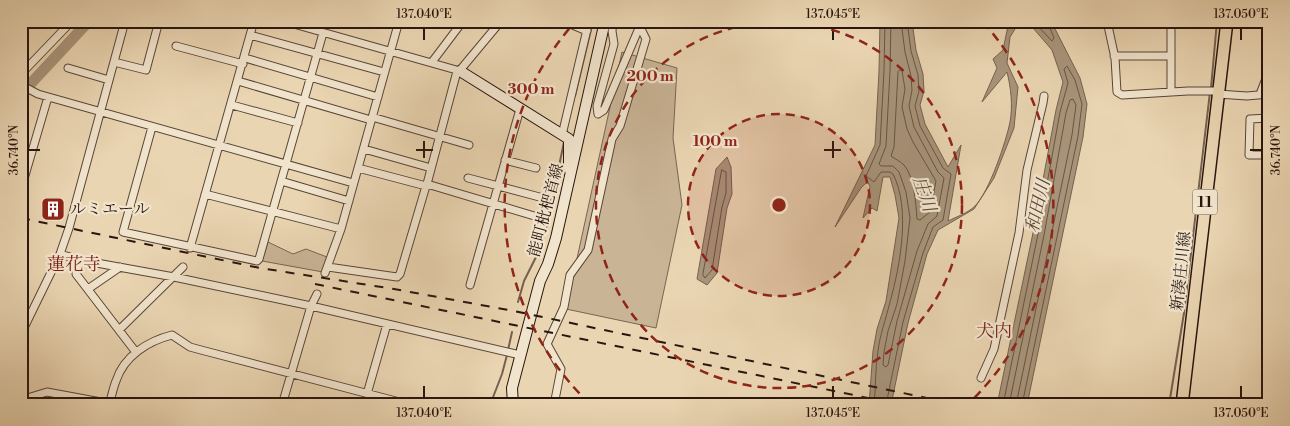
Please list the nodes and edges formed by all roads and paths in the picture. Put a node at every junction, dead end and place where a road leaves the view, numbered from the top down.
1 (72, 21) edge
2 (125, 21) edge
3 (159, 21) edge
4 (254, 21) edge
5 (283, 21) edge
6 (323, 21) edge
7 (399, 21) edge
8 (463, 21) edge
9 (501, 21) edge
10 (563, 21) edge
11 (589, 21) edge
12 (605, 21) edge
13 (613, 21) edge
14 (1107, 21) edge
15 (1170, 21) edge
16 (1227, 21) edge
17 (641, 24) edge
18 (587, 31) junction
19 (322, 32) junction
20 (250, 35) junction
21 (176, 46) dead end
22 (390, 51) junction
23 (317, 53) junction
24 (1114, 56) junction
25 (1171, 56) junction
26 (244, 61) junction
27 (114, 62) junction
28 (432, 62) junction
29 (68, 68) dead end
30 (460, 71) junction
31 (1269, 71) edge
32 (384, 72) junction
33 (21, 74) edge
34 (310, 77) junction
35 (109, 80) junction
36 (238, 81) junction
37 (21, 86) edge
38 (1171, 92) junction
39 (1218, 93) junction
40 (1260, 94) junction
41 (1269, 94) edge
42 (1044, 96) dead end
43 (48, 97) junction
44 (378, 97) junction
45 (304, 100) junction
46 (232, 105) junction
47 (520, 108) junction
48 (100, 112) junction
49 (1269, 118) edge
50 (372, 119) junction
51 (298, 123) junction
52 (152, 127) junction
53 (439, 137) junction
54 (565, 137) junction
55 (469, 145) dead end
56 (219, 146) junction
57 (364, 149) junction
58 (1269, 155) edge
59 (505, 160) junction
60 (286, 164) junction
61 (358, 168) junction
62 (431, 168) junction
63 (536, 168) dead end
64 (572, 175) junction
65 (468, 178) dead end
66 (281, 181) junction
67 (354, 183) junction
68 (426, 185) junction
69 (498, 186) junction
70 (21, 189) edge
71 (205, 194) junction
72 (547, 200) dead end
73 (349, 201) junction
74 (493, 204) junction
75 (272, 212) junction
76 (541, 218) dead end
77 (341, 229) junction
78 (190, 248) junction
79 (60, 254) junction
80 (80, 260) junction
81 (120, 267) junction
82 (183, 267) dead end
83 (174, 277) junction
84 (470, 286) dead end
85 (88, 289) junction
86 (316, 294) dead end
87 (311, 306) junction
88 (387, 324) junction
89 (119, 330) junction
90 (21, 334) edge
91 (135, 352) junction
92 (520, 355) junction
93 (291, 374) junction
94 (981, 378) dead end
95 (368, 394) junction
96 (21, 400) edge
97 (113, 404) edge
98 (282, 405) edge
99 (411, 405) edge
100 (513, 405) edge
101 (554, 405) edge
102 (1182, 405) edge

1 - 33 street
2 - 27 street
3 - 27 street
4 - 20 street
5 - 19 street
6 - 19 street
7 - 22 street
8 - 28 street
9 - 30 street
10 - 18 street
11 - 18 street
12 - 64 main road, 能町枇杷首線
13 - 17 street
14 - 24 street
15 - 25 street
16 - 39 main road, 新湊庄川線 / 11
17 - 101 street
18 - 54 street
19 - 22 street
19 - 23 street
20 - 23 street
20 - 26 street
21 - 26 street
22 - 28 street
22 - 32 street
23 - 32 street
23 - 34 street
24 - 25 street
24 - 38 street
25 - 38 street
26 - 34 street
26 - 36 street
27 - 35 street
28 - 30 street
29 - 35 street
30 - 47 main road
30 - 53 street
31 - 40 street
32 - 44 street
34 - 44 street
34 - 45 street
35 - 48 street
36 - 45 street
36 - 46 street
37 - 43 street
38 - 39 street
39 - 40 street
39 - 102 main road, 新湊庄川線 / 11
40 - 41 street
42 - 94 street
43 - 48 street
43 - 70 street
44 - 50 street
45 - 50 street
45 - 51 street
46 - 51 street
46 - 56 street
47 - 54 main road
47 - 59 street
48 - 52 street
48 - 79 street
49 - 58 street
50 - 53 street
50 - 57 street
51 - 60 street
52 - 56 street
52 - 78 street
53 - 55 street
53 - 62 street
54 - 64 main road
56 - 60 street
56 - 71 street
57 - 61 street
57 - 62 street
59 - 63 street
59 - 69 street
60 - 66 street
60 - 67 street
61 - 67 street
61 - 68 street
62 - 68 street
64 - 92 main road, 能町枇杷首線
65 - 69 street
66 - 73 street
66 - 75 street
67 - 73 street
68 - 74 street
68 - 77 street
69 - 72 street
69 - 74 street
71 - 75 street
71 - 78 street
73 - 77 street
74 - 76 street
74 - 84 street
75 - 77 street
75 - 78 street
79 - 80 street
79 - 90 street
80 - 81 street
80 - 85 street
81 - 83 street
81 - 85 street
82 - 83 street
83 - 87 street
83 - 89 street
85 - 89 street
86 - 87 street
87 - 88 street
87 - 93 street
88 - 92 street
88 - 95 street
89 - 91 street
91 - 93 street
91 - 97 street
92 - 100 main road, 能町枇杷首線
93 - 95 street
93 - 98 street
95 - 99 street
96 - 97 street

